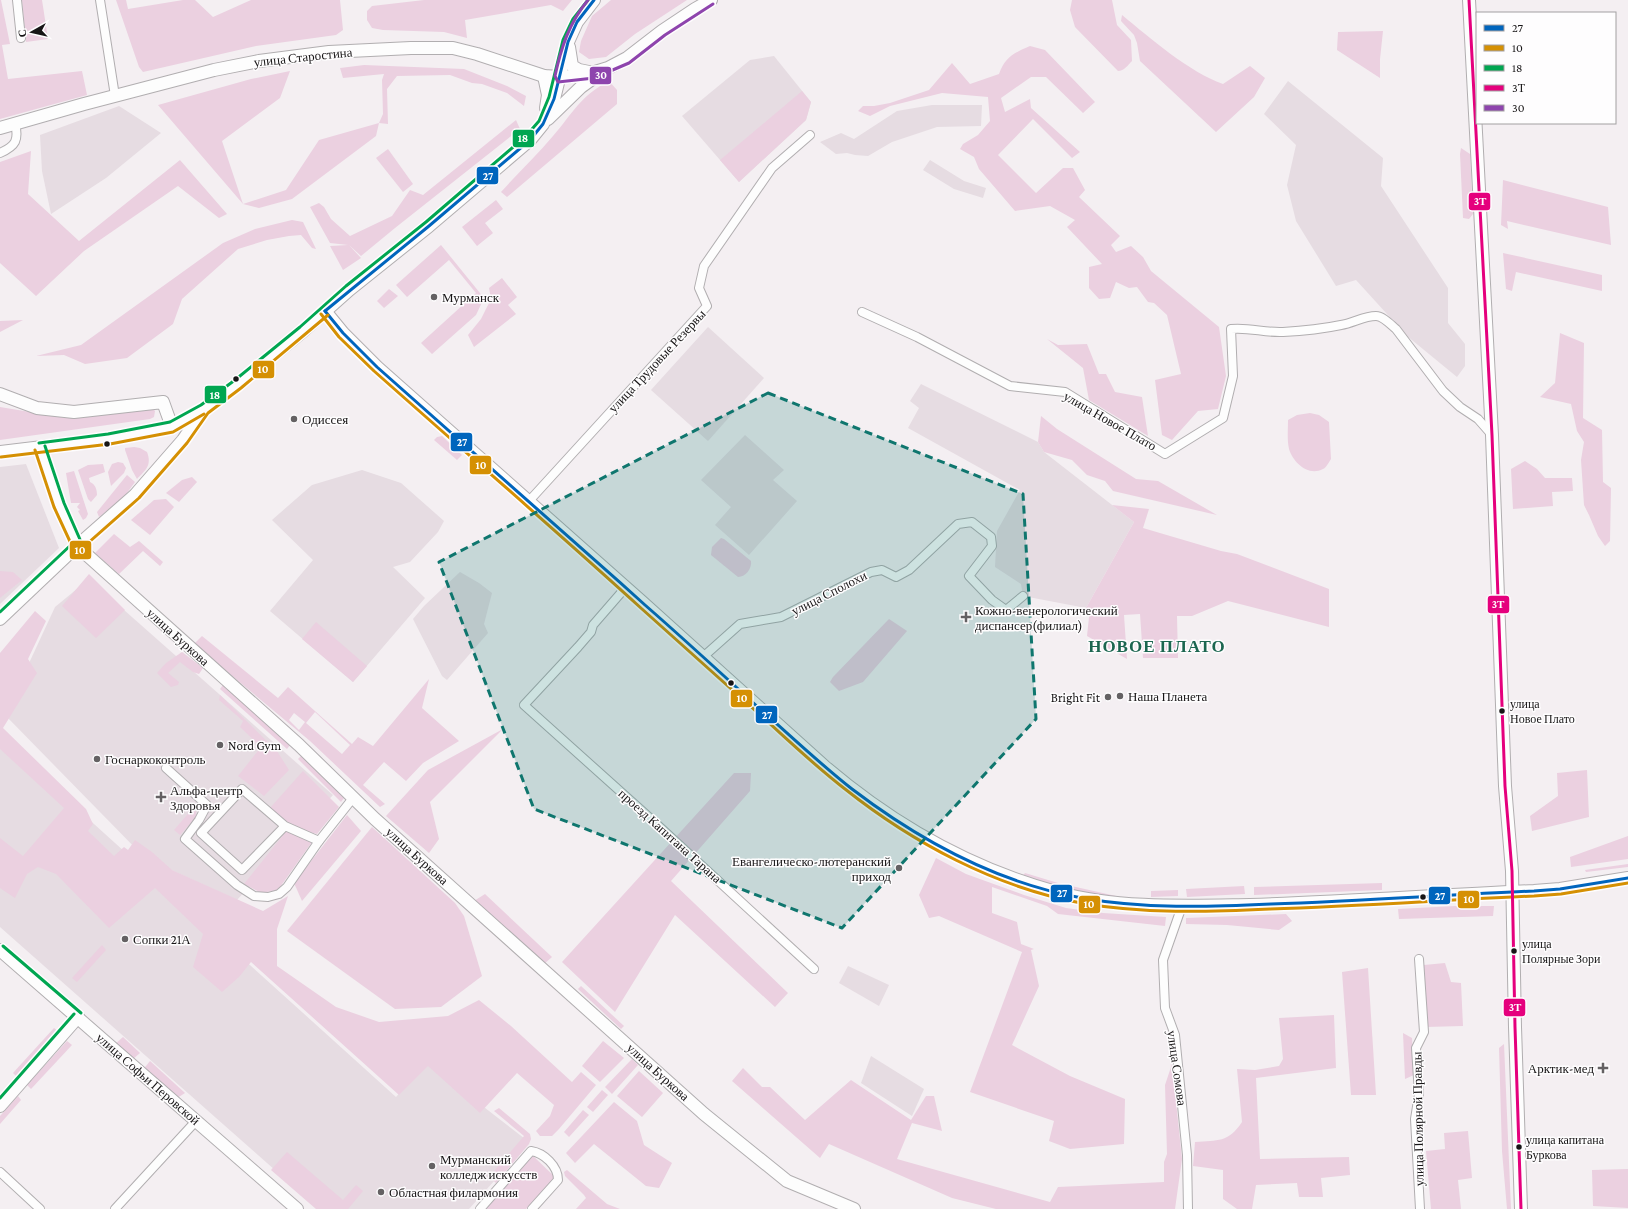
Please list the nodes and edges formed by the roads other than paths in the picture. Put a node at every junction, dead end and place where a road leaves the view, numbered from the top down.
1 (17, 0) edge
2 (100, 0) edge
3 (594, 0) edge
4 (711, 0) edge
5 (1469, 0) edge
6 (22, 38) dead end
7 (567, 46) junction
8 (608, 68) junction
9 (593, 73) junction
10 (544, 76) junction
11 (560, 77) junction
12 (115, 96) junction
13 (15, 123) junction
14 (543, 124) junction
15 (0, 128) edge
16 (810, 136) dead end
17 (0, 153) edge
18 (325, 311) junction
19 (862, 312) dead end
20 (0, 394) edge
21 (204, 409) junction
22 (172, 427) junction
23 (1492, 435) junction
24 (40, 448) junction
25 (0, 452) edge
26 (529, 501) junction
27 (77, 546) junction
28 (626, 587) junction
29 (1023, 596) dead end
30 (0, 619) edge
31 (703, 657) junction
32 (166, 768) dead end
33 (353, 798) junction
34 (285, 826) junction
35 (319, 840) junction
36 (1628, 878) edge
37 (1513, 892) junction
38 (1182, 906) junction
39 (0, 950) edge
40 (1419, 959) dead end
41 (814, 969) dead end
42 (78, 1017) junction
43 (0, 1106) edge
44 (196, 1121) junction
45 (0, 1172) edge
46 (40, 1209) edge
47 (115, 1209) edge
48 (297, 1209) edge
49 (480, 1209) edge
50 (532, 1209) edge
51 (854, 1209) edge
52 (1188, 1209) edge
53 (1420, 1209) edge
54 (1521, 1209) edge

1 - 6 street
2 - 12 street
3 - 7 main road
4 - 8 main road
5 - 23 main road
7 - 9 main road
7 - 11 main road
8 - 9 main road, улица Старостина
8 - 14 main road
9 - 11 main road, улица Старостина
10 - 11 main road, улица Старостина
10 - 12 main road, улица Старостина
10 - 14 main road
11 - 14 main road
12 - 13 main road, улица Старостина
13 - 15 main road, улица Старостина
13 - 17 street
14 - 18 main road
16 - 26 street, улица Трудовые Резервы
18 - 21 main road
18 - 26 main road
19 - 23 street, улица Новое Плато
20 - 22 main road
21 - 22 main road
21 - 27 main road
22 - 24 main road
23 - 37 main road
24 - 25 main road
24 - 27 main road, улица Буркова
26 - 28 main road
27 - 30 main road
27 - 33 main road, улица Буркова
28 - 31 main road
28 - 41 street, проезд Капитана Тарана
29 - 31 street, улица Сполохи
31 - 38 main road
32 - 35 street
33 - 35 street
33 - 51 main road, улица Буркова
34 - 34 street
34 - 35 street
36 - 37 main road
37 - 38 main road
37 - 54 main road
38 - 52 street, улица Сомова
39 - 42 main road, улица Софьи Перовской
40 - 53 street, улица Полярной Правды
42 - 43 main road
42 - 44 main road, улица Софьи Перовской
44 - 47 street
44 - 48 main road, улица Софьи Перовской
45 - 46 street
49 - 50 street

